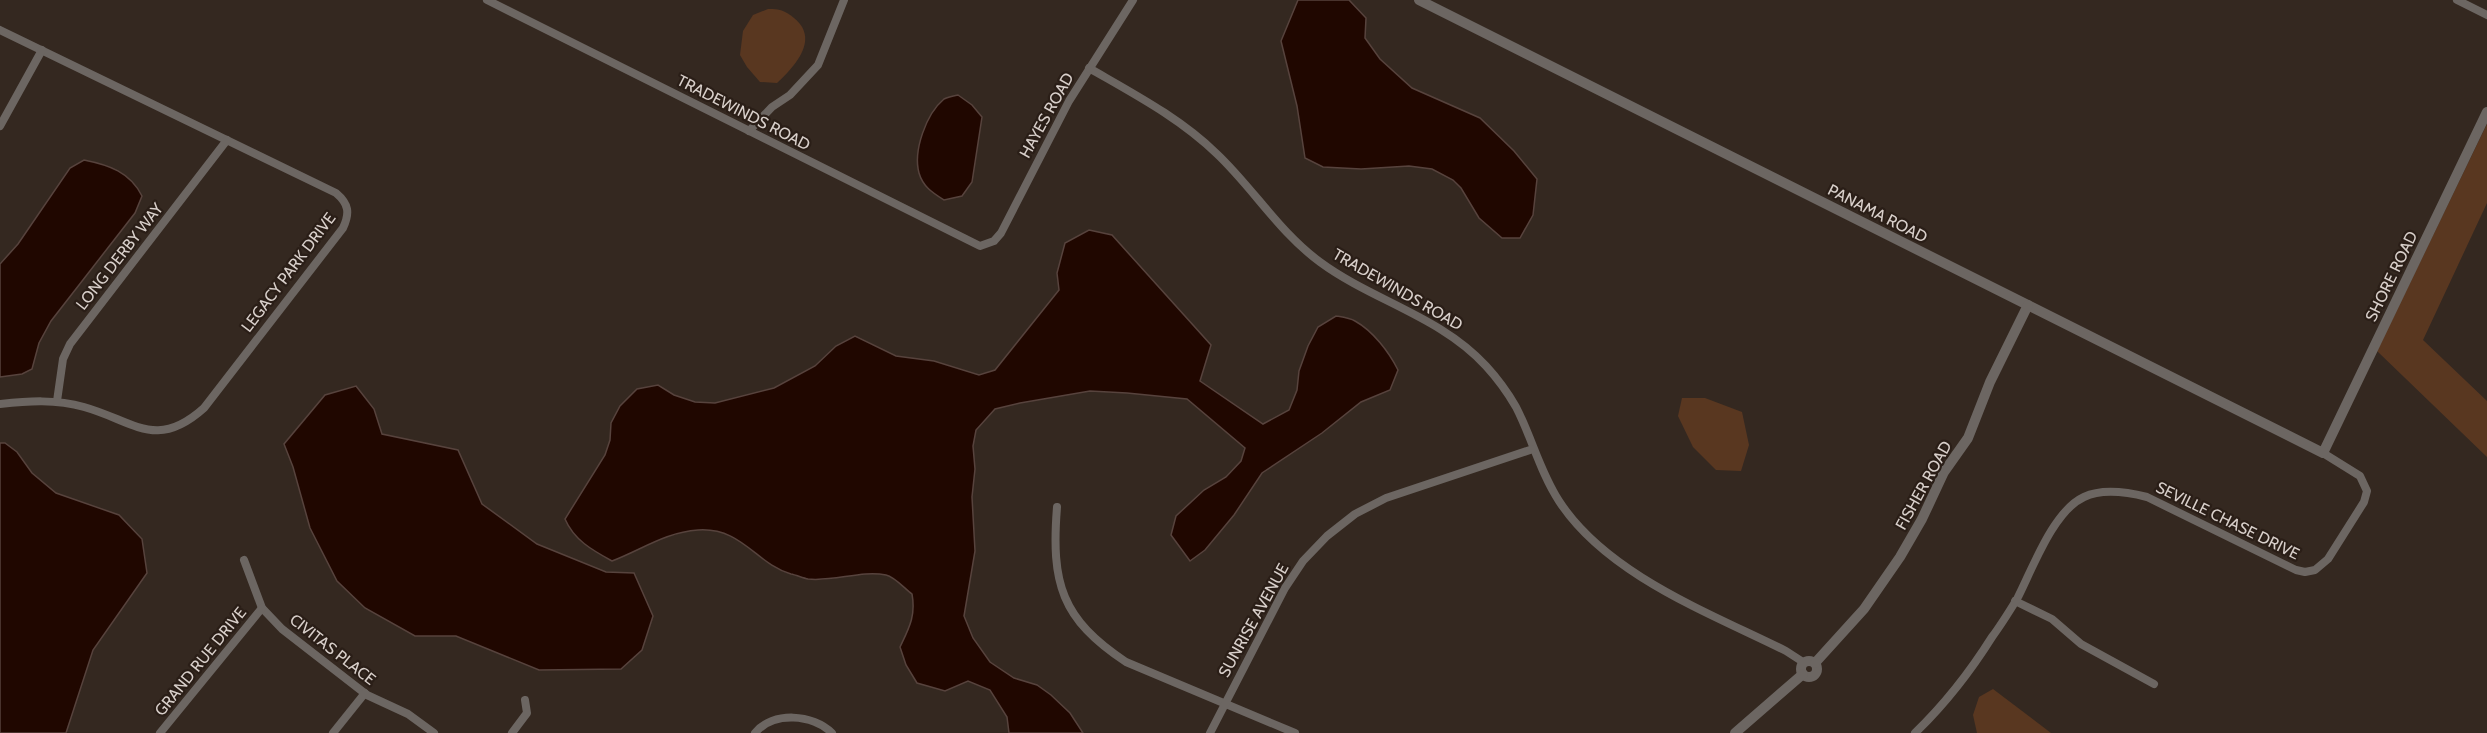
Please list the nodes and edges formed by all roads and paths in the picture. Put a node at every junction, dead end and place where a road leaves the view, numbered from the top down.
1 (487, 0) edge
2 (844, 0) edge
3 (1133, 0) edge
4 (1419, 0) edge
5 (2457, 0) edge
6 (2487, 15) edge
7 (0, 30) edge
8 (42, 50) junction
9 (1089, 68) junction
10 (2487, 112) edge
11 (0, 126) edge
12 (748, 131) junction
13 (227, 140) junction
14 (988, 245) joint
15 (2028, 305) junction
16 (57, 401) junction
17 (0, 404) edge
18 (1533, 449) junction
19 (2323, 453) junction
20 (1057, 507) dead end
21 (244, 560) dead end
22 (2015, 601) junction
23 (262, 608) junction
24 (1803, 662) junction
25 (1815, 663) junction
26 (1803, 674) junction
27 (2154, 684) dead end
28 (365, 693) junction
29 (525, 700) dead end
30 (1225, 703) junction
31 (160, 733) edge
32 (333, 733) edge
33 (434, 733) edge
34 (513, 733) edge
35 (755, 733) edge
36 (832, 733) edge
37 (1210, 733) edge
38 (1296, 733) edge
39 (1735, 733) edge
40 (1915, 733) edge

1 - 12 street, TRADEWINDS ROAD
2 - 12 street
3 - 9 street, HAYES ROAD
4 - 15 street, PANAMA ROAD
5 - 6 street
7 - 8 street, LEGACY PARK DRIVE
8 - 11 street
8 - 13 street, LEGACY PARK DRIVE
9 - 14 street, HAYES ROAD
9 - 18 street, TRADEWINDS ROAD
10 - 19 street, SHORE ROAD
12 - 14 street, TRADEWINDS ROAD
13 - 16 street, LONG DERBY WAY
13 - 16 street, LEGACY PARK DRIVE
15 - 19 street, PANAMA ROAD
15 - 25 street, FISHER ROAD
16 - 17 street, LEGACY PARK DRIVE
18 - 24 street, TRADEWINDS ROAD
18 - 30 street, SUNRISE AVENUE
19 - 22 street, SEVILLE CHASE DRIVE
20 - 30 street
21 - 23 street, CIVITAS PLACE
22 - 27 street
22 - 40 street, SEVILLE CHASE DRIVE
23 - 28 street, CIVITAS PLACE
23 - 31 street, GRAND RUE DRIVE
24 - 25 street
24 - 26 street
25 - 26 street, FISHER ROAD
26 - 39 street, FISHER ROAD
28 - 32 street
28 - 33 street, CIVITAS PLACE
29 - 34 street
30 - 37 street, SUNRISE AVENUE
30 - 38 street
35 - 36 street

